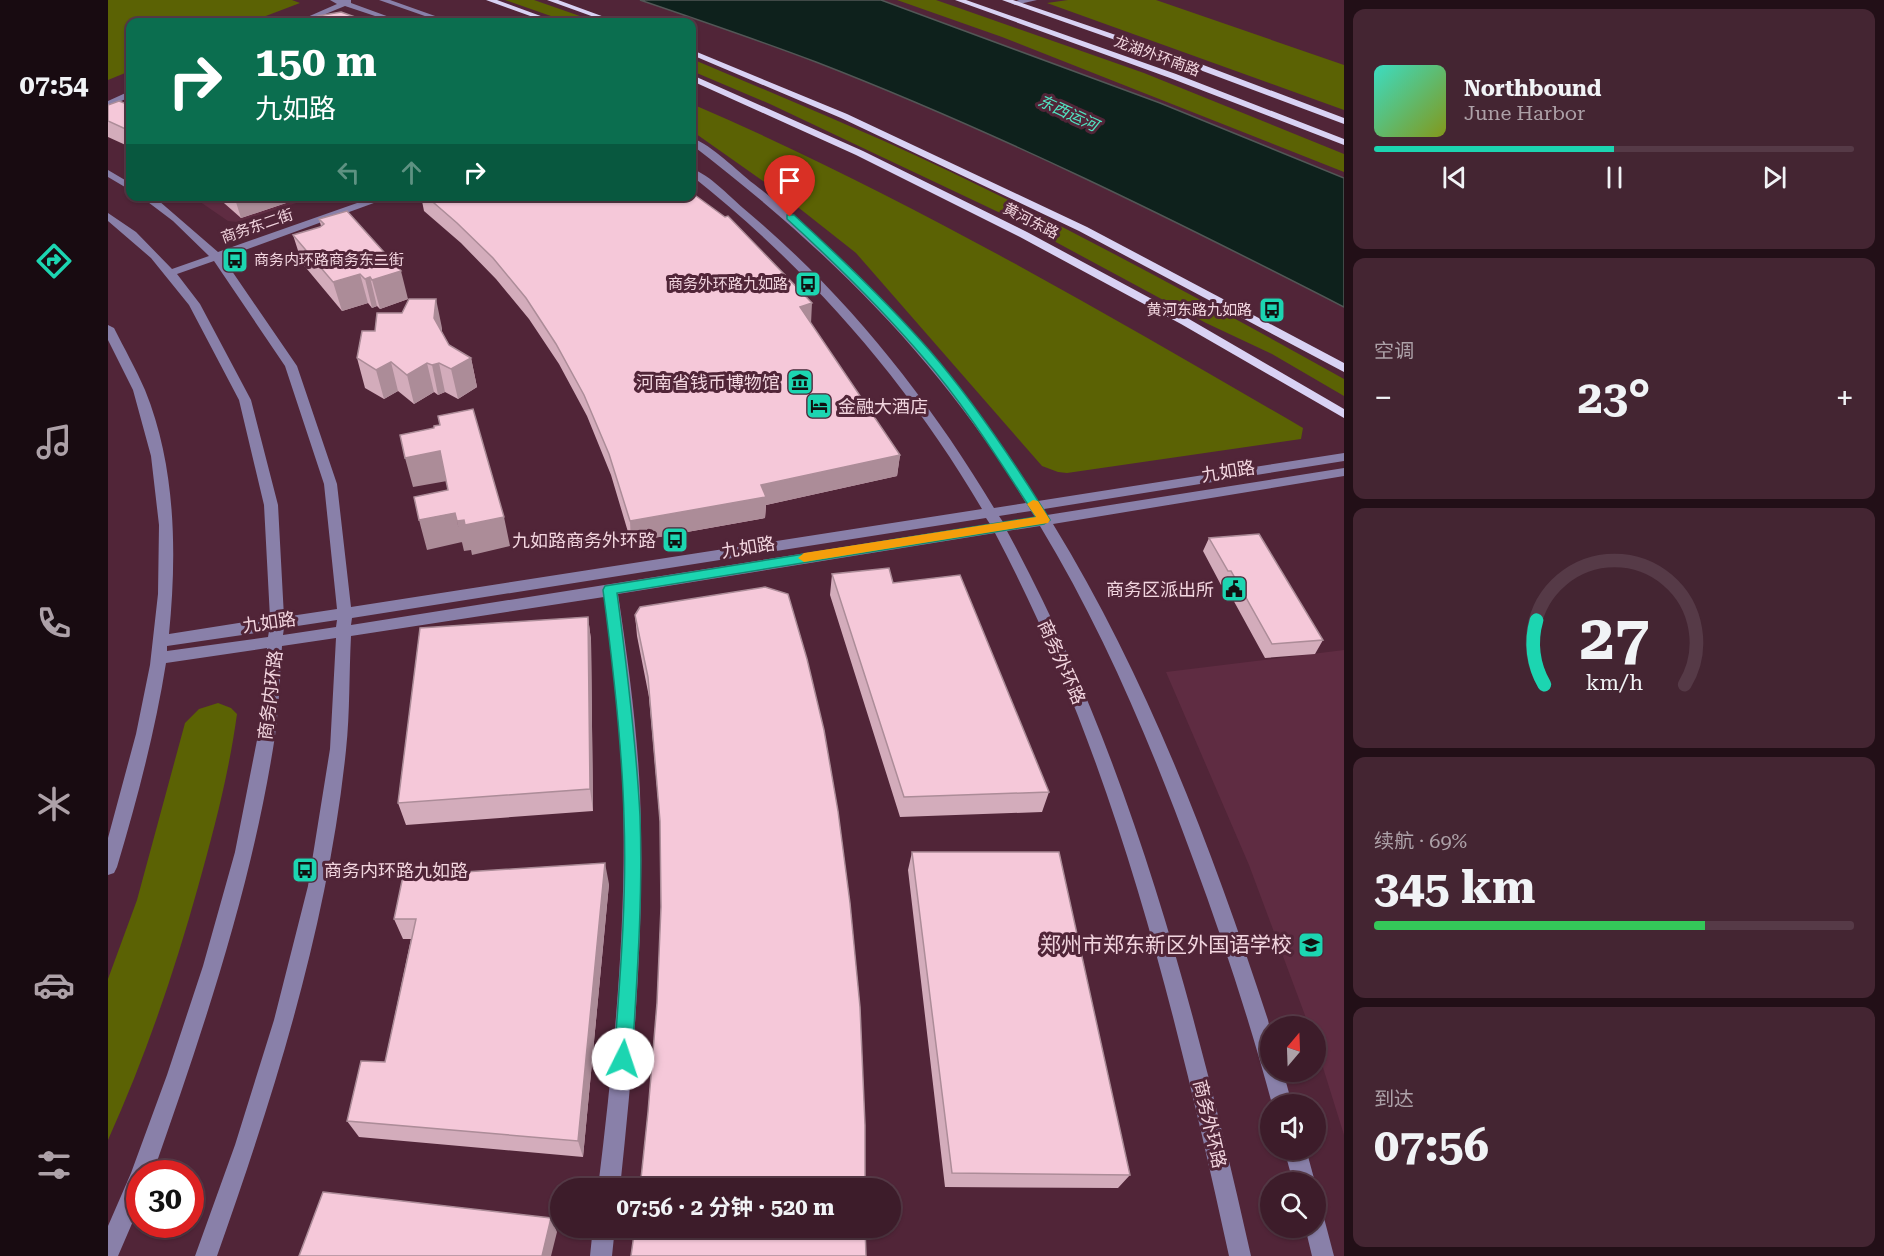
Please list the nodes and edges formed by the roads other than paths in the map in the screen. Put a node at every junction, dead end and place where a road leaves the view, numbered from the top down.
1 (334, 0) edge
2 (369, 0) edge
3 (383, 0) edge
4 (490, 0) edge
5 (551, 0) edge
6 (959, 0) edge
7 (1006, 0) edge
8 (1033, 0) edge
9 (351, 3) edge
10 (1015, 3) junction
11 (311, 18) edge
12 (323, 18) edge
13 (389, 18) edge
14 (436, 18) edge
15 (542, 18) edge
16 (603, 18) edge
17 (696, 54) edge
18 (696, 80) edge
19 (126, 96) edge
20 (108, 104) edge
21 (126, 104) edge
22 (108, 111) edge
23 (1344, 122) edge
24 (1344, 142) edge
25 (696, 144) edge
26 (108, 173) edge
27 (696, 175) edge
28 (126, 185) edge
29 (153, 201) edge
30 (352, 201) edge
31 (373, 201) edge
32 (108, 216) edge
33 (213, 254) junction
34 (167, 269) junction
35 (108, 328) edge
36 (1344, 368) edge
37 (1344, 414) edge
38 (1344, 457) edge
39 (1344, 472) edge
40 (1034, 505) junction
41 (989, 512) junction
42 (1044, 520) junction
43 (997, 527) junction
44 (610, 590) junction
45 (345, 614) junction
46 (277, 624) junction
47 (345, 631) junction
48 (161, 641) junction
49 (276, 641) junction
50 (159, 658) junction
51 (108, 867) edge
52 (1260, 1031) edge
53 (147, 1160) edge
54 (610, 1178) edge
55 (126, 1211) edge
56 (603, 1238) edge
57 (1319, 1238) edge
58 (108, 1252) edge
59 (206, 1256) edge
60 (601, 1256) edge
61 (1240, 1256) edge
62 (1323, 1256) edge

1 - 9 street
2 - 9 street
3 - 14 street
4 - 15 main road
5 - 16 main road
6 - 24 main road, 龙湖外环南路
7 - 10 main road, 龙湖外环南路
8 - 10 street
9 - 11 street
9 - 12 street
9 - 13 street
10 - 23 main road, 龙湖外环南路
17 - 36 main road, 黄河东路
18 - 37 main road, 黄河东路
19 - 20 street
21 - 22 street
25 - 40 street
26 - 28 street
27 - 41 street, 商务外环路
29 - 33 street
30 - 33 street, 商务东二街
31 - 33 street, 商务东二街
32 - 34 street, 商务内环路
33 - 34 street, 商务东二街
33 - 45 street
34 - 46 street, 商务内环路
35 - 48 street
38 - 40 street, 九如路
39 - 42 street, 九如路
40 - 41 street, 九如路
40 - 42 street
41 - 43 street, 商务外环路
41 - 45 street, 九如路
42 - 43 street, 九如路
42 - 52 street
43 - 44 street, 九如路
43 - 61 street, 商务外环路
44 - 47 street, 九如路
44 - 54 street
45 - 46 street, 九如路
45 - 47 street
46 - 48 street, 九如路
46 - 49 street, 商务内环路
47 - 49 street, 九如路
47 - 59 street
48 - 50 street
49 - 50 street, 九如路
49 - 53 street, 商务内环路
50 - 51 street
55 - 58 street
56 - 60 street
57 - 62 street

